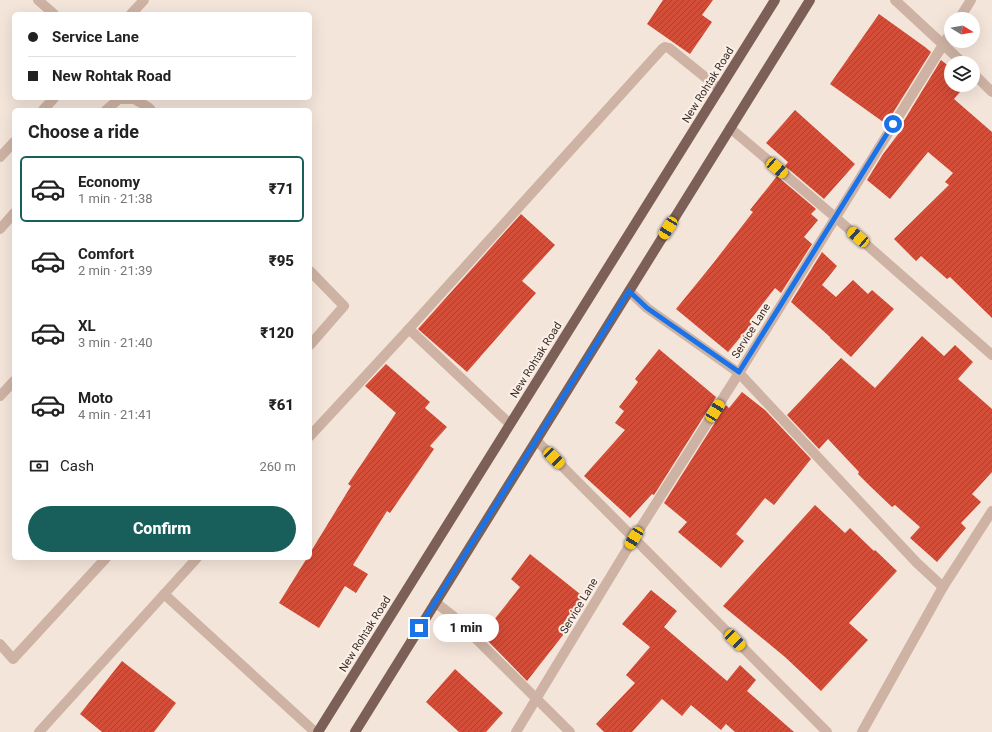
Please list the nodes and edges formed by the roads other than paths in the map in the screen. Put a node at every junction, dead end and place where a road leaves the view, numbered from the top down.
1 (38, 0) edge
2 (144, 0) edge
3 (775, 0) edge
4 (810, 0) edge
5 (895, 0) edge
6 (971, 0) edge
7 (52, 12) edge
8 (133, 12) edge
9 (963, 12) edge
10 (943, 44) junction
11 (955, 56) edge
12 (980, 80) edge
13 (720, 89) junction
14 (992, 92) edge
15 (52, 100) edge
16 (118, 100) edge
17 (136, 100) edge
18 (45, 108) edge
19 (108, 108) edge
20 (149, 108) edge
21 (730, 128) junction
22 (12, 144) edge
23 (0, 158) edge
24 (12, 215) edge
25 (835, 217) junction
26 (0, 229) edge
27 (312, 273) edge
28 (629, 291) junction
29 (407, 332) junction
30 (312, 343) edge
31 (992, 355) edge
32 (739, 372) junction
33 (12, 383) edge
34 (0, 396) edge
35 (510, 424) junction
36 (312, 434) edge
37 (536, 441) junction
38 (992, 511) edge
39 (634, 538) junction
40 (104, 560) edge
41 (195, 560) edge
42 (943, 587) junction
43 (164, 594) junction
44 (435, 602) junction
45 (0, 644) edge
46 (536, 700) junction
47 (39, 732) edge
48 (315, 732) edge
49 (318, 732) edge
50 (355, 732) edge
51 (516, 732) edge
52 (570, 732) edge
53 (826, 732) edge
54 (862, 732) edge

1 - 7 street
2 - 8 street
3 - 13 main road, New Rohtak Road
4 - 21 main road
5 - 10 street
6 - 9 street
10 - 11 street
10 - 25 street, Service Lane
12 - 14 street
13 - 29 street
13 - 35 main road, New Rohtak Road
15 - 18 street
16 - 19 street
17 - 20 street
21 - 25 street
21 - 28 main road
22 - 23 street
24 - 26 street
25 - 31 street
25 - 32 street, Service Lane
27 - 30 street
28 - 32 street
28 - 37 main road
29 - 35 street
29 - 36 street
32 - 39 street, Service Lane
32 - 42 street
33 - 34 street
35 - 49 main road, New Rohtak Road
37 - 39 street
37 - 44 main road
38 - 42 street
39 - 46 street, Service Lane
39 - 53 street
40 - 45 street
41 - 43 street
42 - 54 street
43 - 47 street
43 - 48 street
44 - 46 street
44 - 50 main road
46 - 51 street, Service Lane
46 - 52 street

